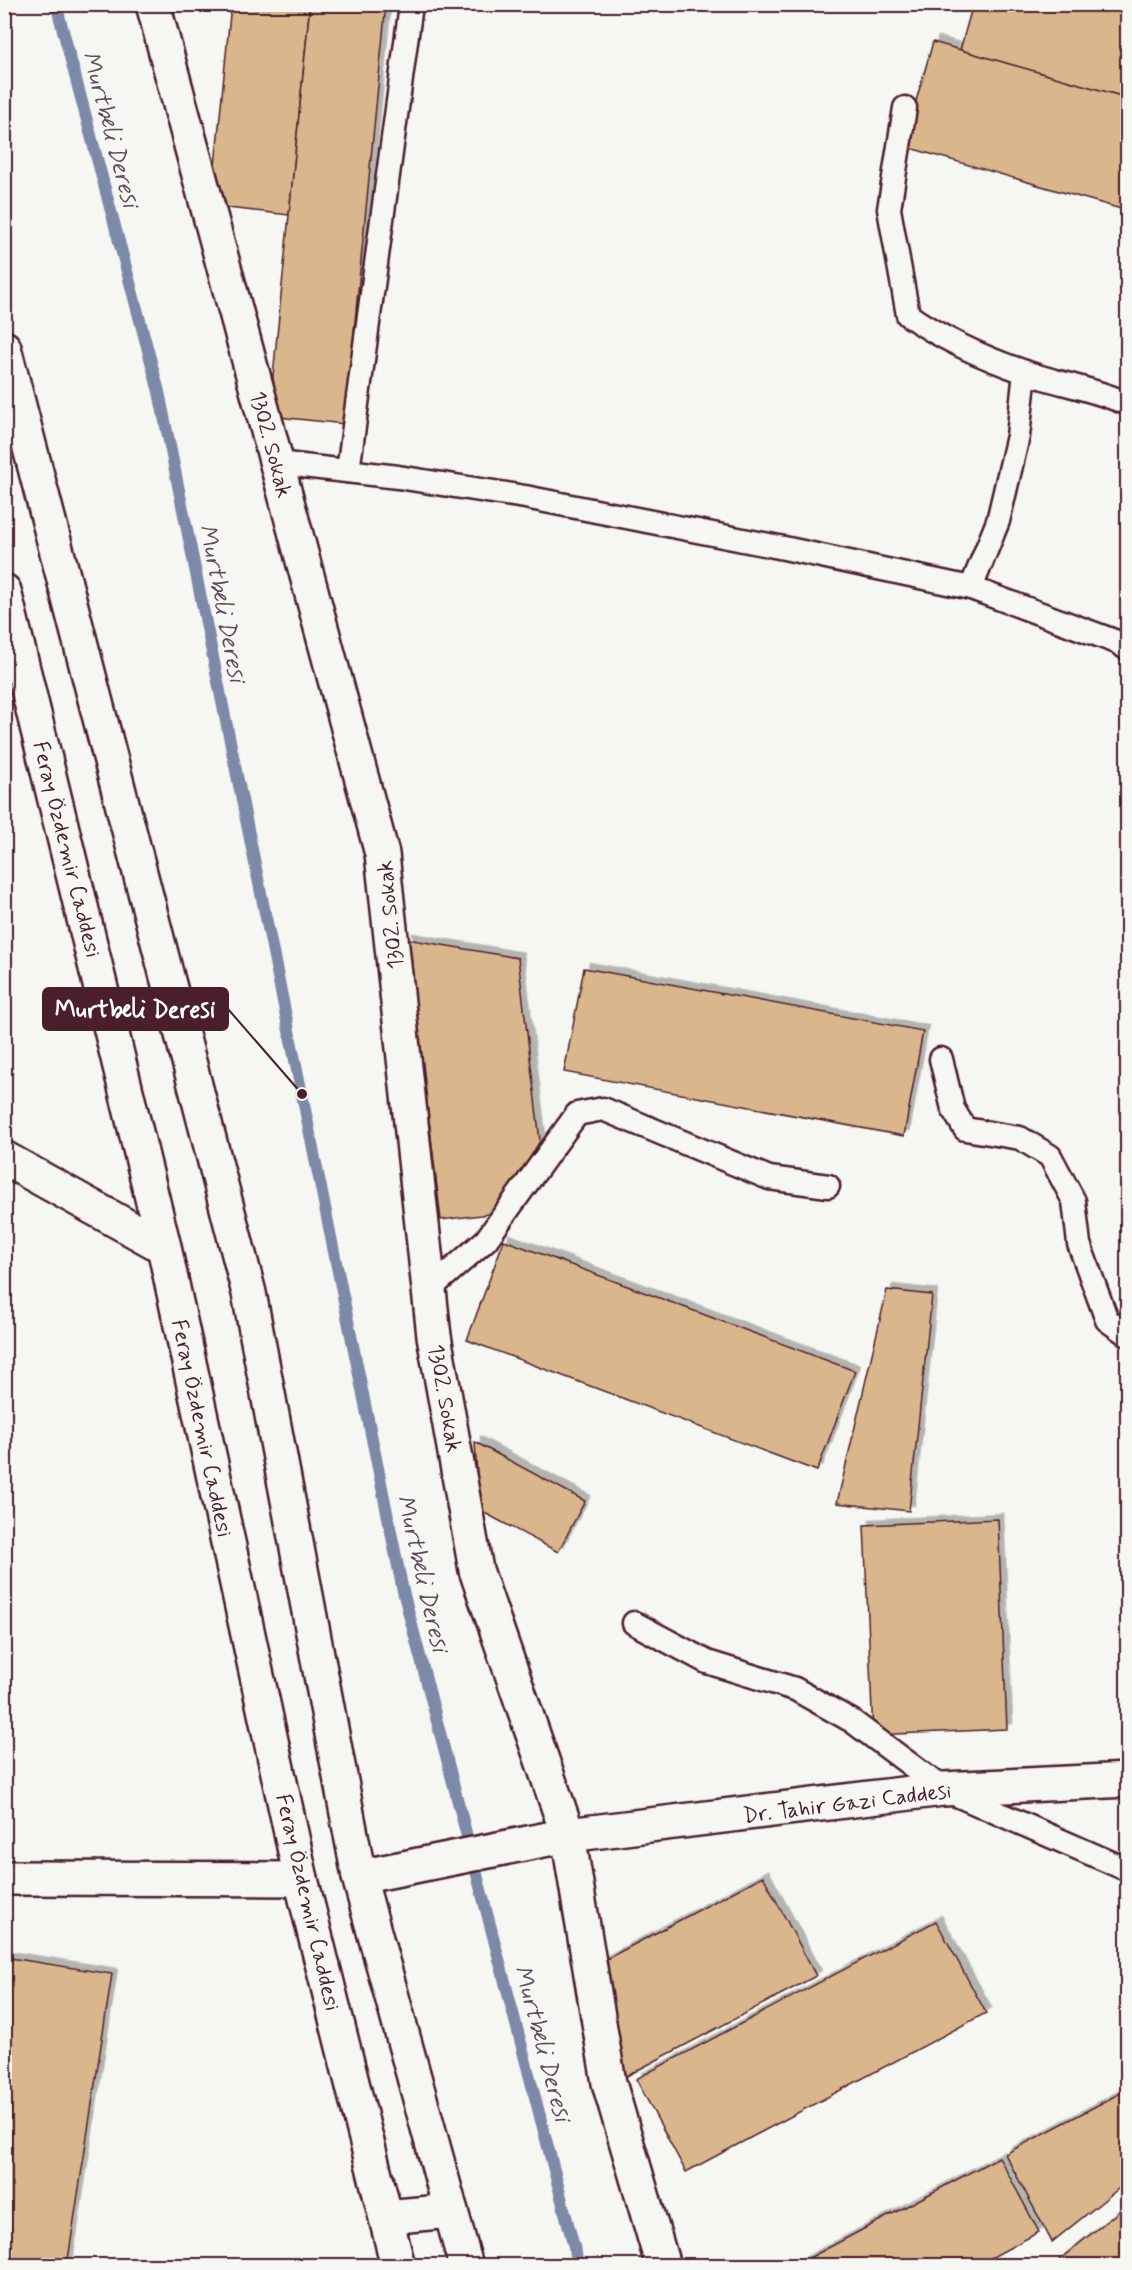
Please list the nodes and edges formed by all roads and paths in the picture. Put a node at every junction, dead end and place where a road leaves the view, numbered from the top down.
1 (153, 4) edge
2 (411, 5) edge
3 (905, 108) dead end
4 (4, 348) edge
5 (1025, 372) junction
6 (1128, 404) edge
7 (277, 463) junction
8 (348, 471) junction
9 (971, 588) junction
10 (4, 591) edge
11 (1128, 649) edge
12 (941, 1059) dead end
13 (4, 1158) edge
14 (828, 1186) dead end
15 (164, 1247) junction
16 (430, 1289) junction
17 (1128, 1335) edge
18 (634, 1623) dead end
19 (1128, 1780) edge
20 (943, 1790) junction
21 (568, 1835) junction
22 (1128, 1870) edge
23 (359, 1877) junction
24 (4, 1878) edge
25 (301, 1879) junction
26 (451, 2211) junction
27 (386, 2217) junction
28 (398, 2265) edge
29 (466, 2265) edge
30 (663, 2265) edge

1 - 7 street, 1302. Sokak
2 - 8 lane
3 - 5 lane
4 - 23 street
5 - 6 lane
5 - 9 lane
7 - 8 lane
7 - 16 street, 1302. Sokak
8 - 9 lane
9 - 11 lane
10 - 15 street, Feray Özdemir Caddesi
12 - 17 lane
13 - 15 street
14 - 16 lane
15 - 25 street, Feray Özdemir Caddesi
16 - 21 street, 1302. Sokak
18 - 20 lane
19 - 20 street, Dr. Tahir Gazi Caddesi
20 - 21 street, Dr. Tahir Gazi Caddesi
20 - 22 lane
21 - 23 street, Dr. Tahir Gazi Caddesi
21 - 30 street, 1302. Sokak
23 - 26 street
24 - 25 street
25 - 27 street, Feray Özdemir Caddesi
26 - 27 street
26 - 29 street
27 - 28 street, Feray Özdemir Caddesi

